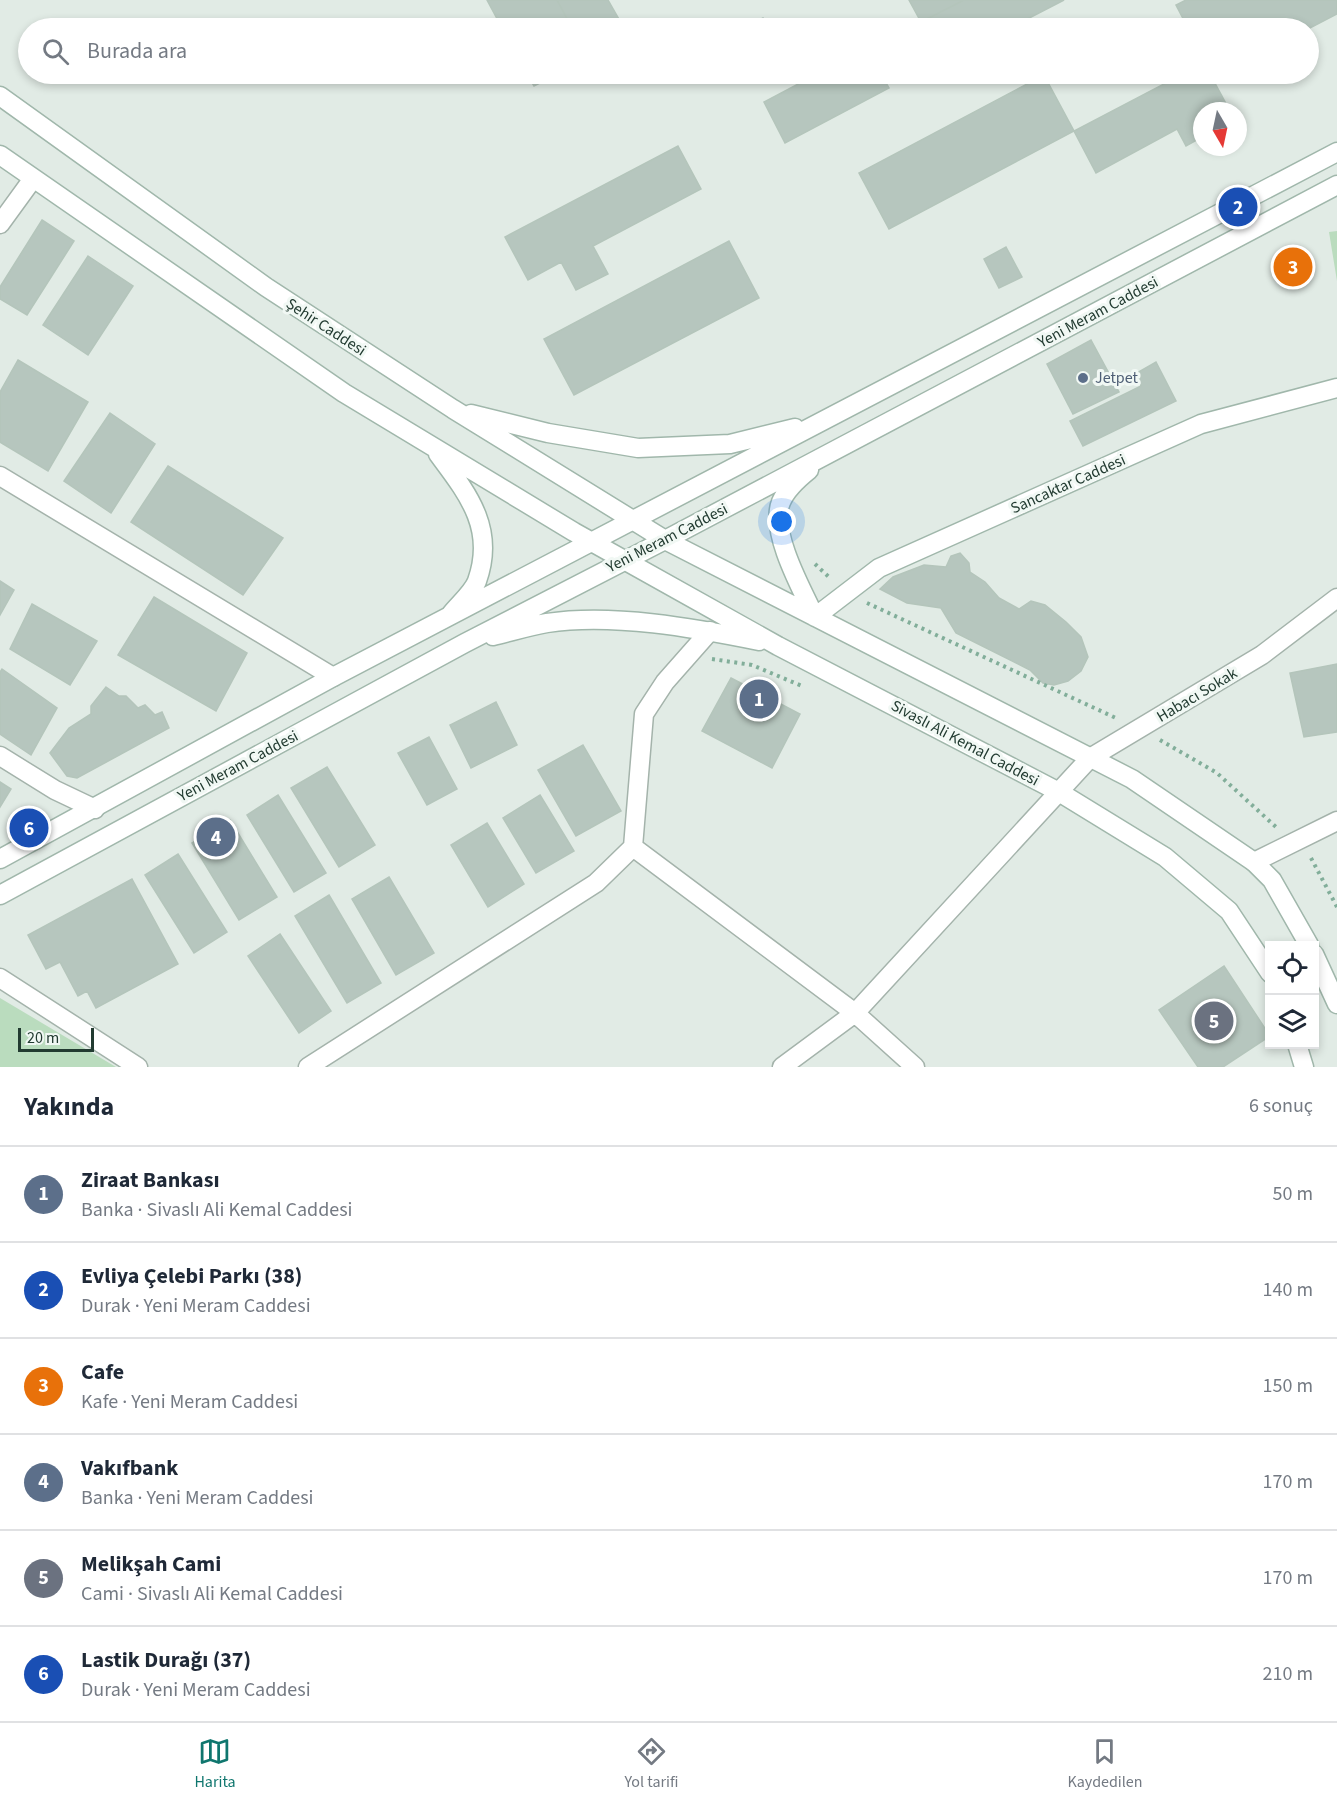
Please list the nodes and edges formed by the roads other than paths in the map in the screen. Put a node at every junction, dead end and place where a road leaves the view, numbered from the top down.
1 (0, 96) edge
2 (1337, 152) edge
3 (0, 155) edge
4 (32, 180) junction
5 (1337, 186) edge
6 (0, 224) edge
7 (1337, 388) edge
8 (453, 410) junction
9 (820, 423) junction
10 (432, 445) junction
11 (832, 452) junction
12 (0, 476) edge
13 (634, 521) junction
14 (665, 540) junction
15 (594, 543) junction
16 (622, 561) junction
17 (1337, 598) edge
18 (815, 617) junction
19 (447, 619) junction
20 (710, 631) junction
21 (465, 643) junction
22 (778, 646) junction
23 (333, 677) junction
24 (0, 756) edge
25 (1090, 758) junction
26 (1059, 792) junction
27 (95, 809) junction
28 (1337, 821) edge
29 (633, 847) junction
30 (0, 859) edge
31 (1254, 862) junction
32 (0, 895) edge
33 (1307, 941) edge
34 (1319, 965) edge
35 (1265, 967) edge
36 (0, 978) edge
37 (1337, 1004) edge
38 (855, 1013) junction
39 (1298, 1049) edge
40 (138, 1067) edge
41 (308, 1067) edge
42 (782, 1067) edge
43 (915, 1067) edge
44 (1304, 1067) edge

1 - 8 main road, Şehir Caddesi
2 - 9 main road, Yeni Meram Caddesi
3 - 4 main road
4 - 6 main road
4 - 10 main road
5 - 11 main road, Yeni Meram Caddesi
7 - 18 main road, Sancaktar Caddesi
8 - 9 main road
8 - 13 main road, Şehir Caddesi
9 - 13 main road, Yeni Meram Caddesi
10 - 15 main road
10 - 19 main road
11 - 14 main road, Yeni Meram Caddesi
11 - 18 main road
12 - 23 main road
13 - 14 main road, Şehir Caddesi
13 - 15 main road, Yeni Meram Caddesi
14 - 16 main road, Yeni Meram Caddesi
14 - 18 main road
15 - 16 main road
15 - 19 main road, Yeni Meram Caddesi
16 - 21 main road, Yeni Meram Caddesi
16 - 22 main road, Sivaslı Ali Kemal Caddesi
17 - 25 main road, Habacı Sokak
18 - 25 main road
19 - 23 main road, Yeni Meram Caddesi
20 - 21 main road
20 - 22 main road
20 - 29 main road
21 - 32 main road, Yeni Meram Caddesi
22 - 26 main road, Sivaslı Ali Kemal Caddesi
23 - 27 main road, Yeni Meram Caddesi
24 - 27 main road
25 - 26 main road, Habacı Sokak
25 - 31 main road
26 - 35 main road, Sivaslı Ali Kemal Caddesi
26 - 38 main road, Habacı Sokak
27 - 30 main road, Yeni Meram Caddesi
28 - 31 main road
29 - 38 main road
29 - 41 main road
31 - 33 main road
34 - 37 main road
36 - 40 main road
38 - 42 main road, Habacı Sokak
38 - 43 main road
39 - 44 main road

